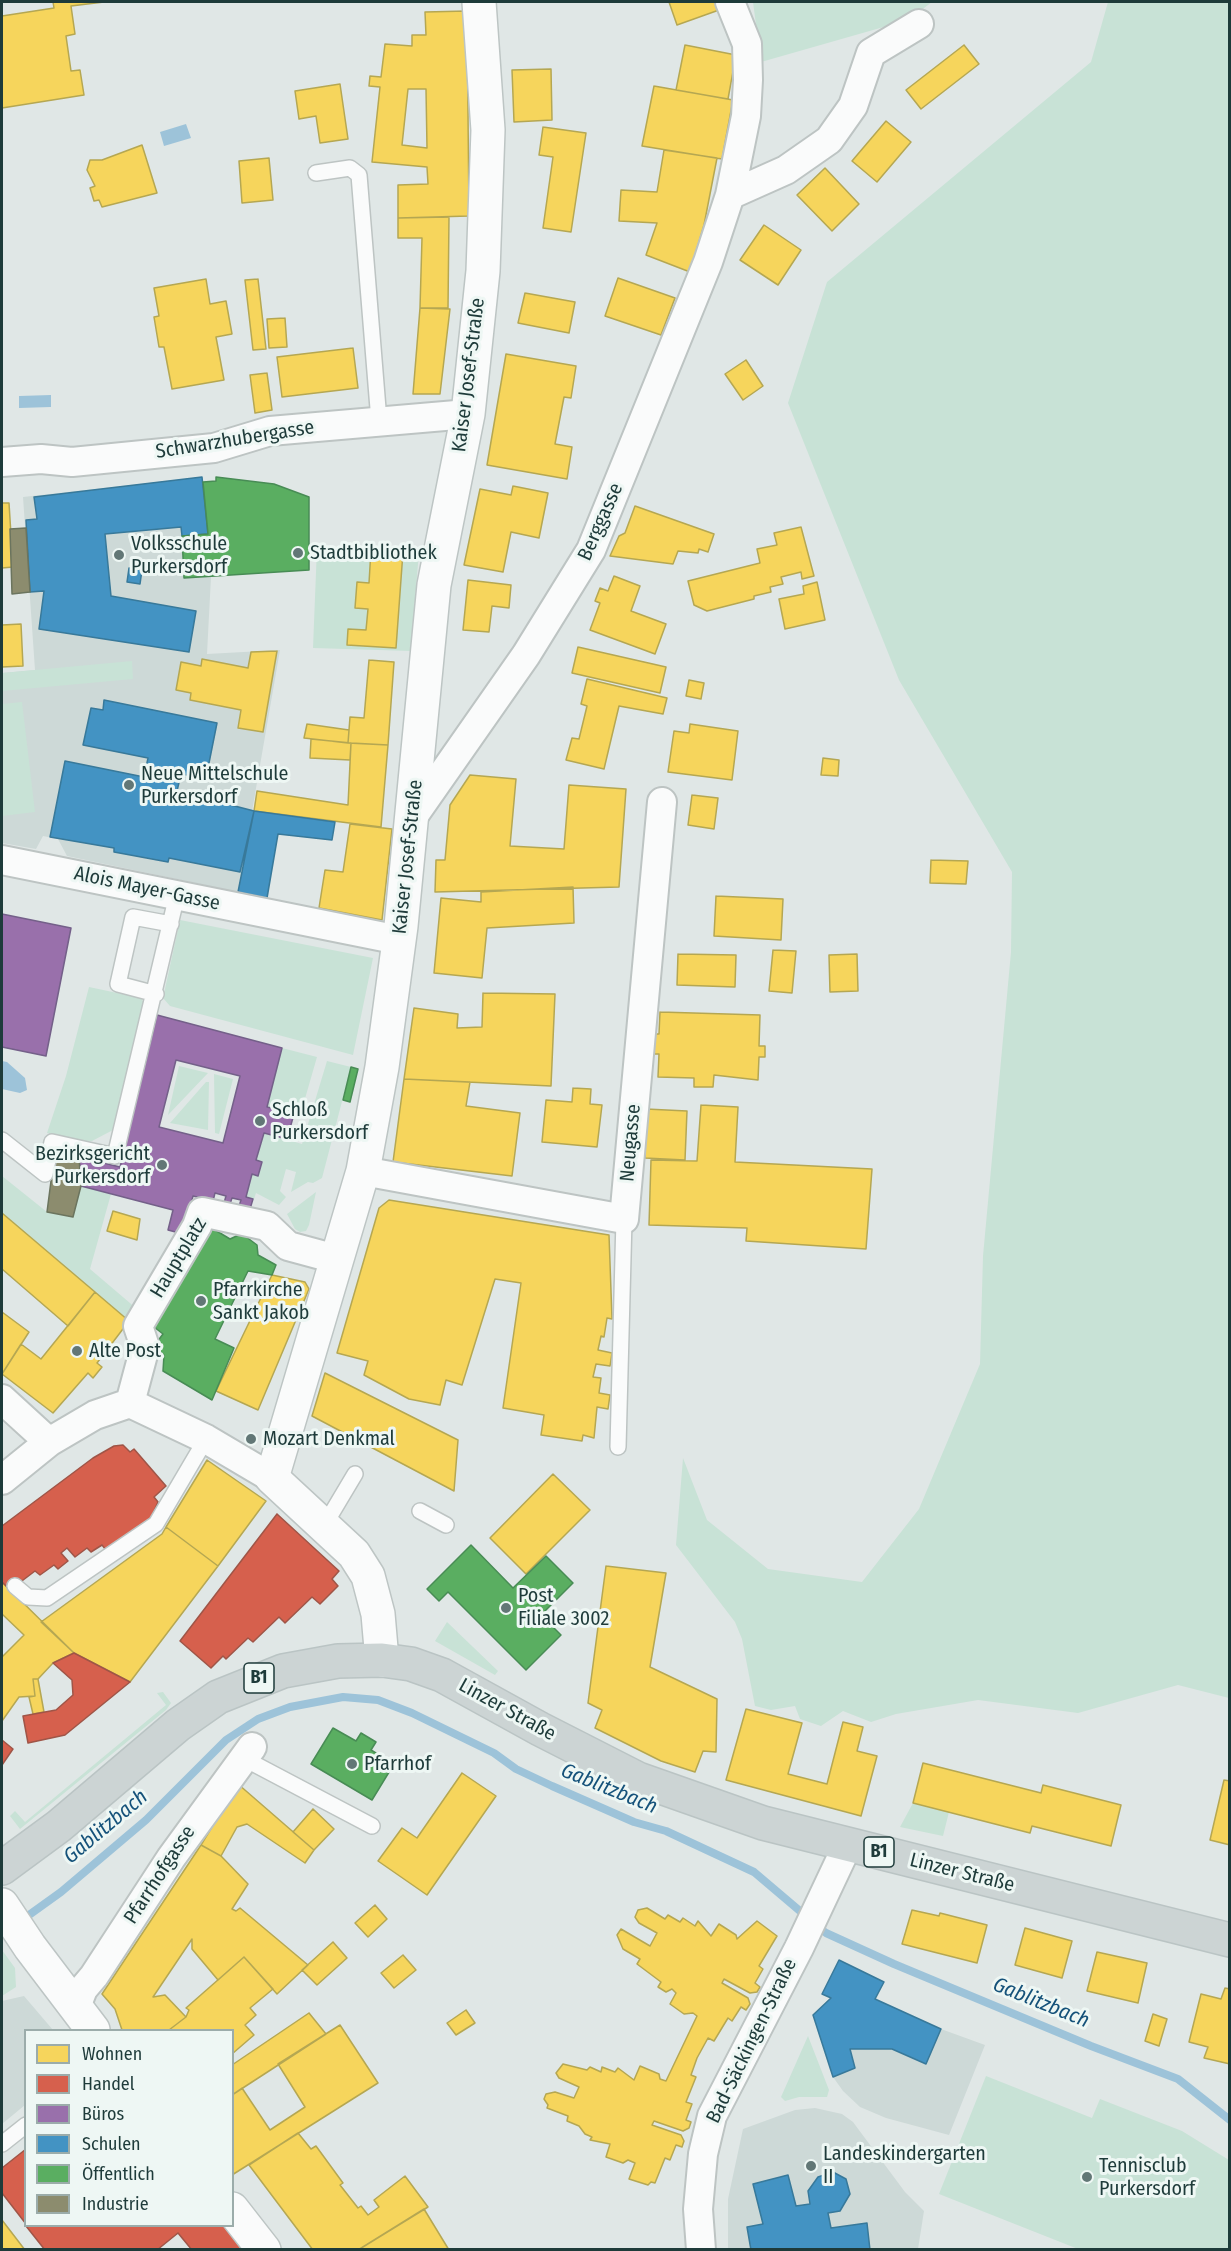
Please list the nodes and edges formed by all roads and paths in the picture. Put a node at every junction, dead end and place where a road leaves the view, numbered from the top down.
1 (479, 2) edge
2 (730, 2) edge
3 (919, 24) dead end
4 (316, 173) dead end
5 (730, 195) junction
6 (468, 414) junction
7 (380, 421) junction
8 (2, 462) edge
9 (662, 802) dead end
10 (412, 818) junction
11 (2, 860) edge
12 (177, 895) junction
13 (171, 924) junction
14 (399, 940) junction
15 (156, 994) junction
16 (2, 1140) edge
17 (363, 1172) junction
18 (624, 1219) junction
19 (336, 1259) junction
20 (2, 1399) edge
21 (130, 1402) junction
22 (206, 1438) junction
23 (618, 1447) dead end
24 (38, 1450) junction
25 (356, 1474) dead end
26 (272, 1478) junction
27 (2, 1480) edge
28 (420, 1511) dead end
29 (446, 1525) dead end
30 (324, 1526) junction
31 (15, 1586) dead end
32 (382, 1659) junction
33 (248, 1752) joint
34 (372, 1826) dead end
35 (848, 1844) junction
36 (2, 1868) edge
37 (5, 1911) edge
38 (1230, 1940) edge
39 (84, 2019) edge
40 (24, 2127) edge
41 (2, 2144) edge
42 (234, 2212) edge
43 (264, 2250) edge
44 (700, 2250) edge

1 - 6 main road, Kaiser Josef-Straße
2 - 5 street, Berggasse
3 - 5 street
4 - 7 lane
5 - 10 street, Berggasse
6 - 7 street, Schwarzhubergasse
6 - 10 main road, Kaiser Josef-Straße
7 - 8 street, Schwarzhubergasse
9 - 18 street, Neugasse
10 - 14 main road, Kaiser Josef-Straße
11 - 12 street, Alois Mayer-Gasse
12 - 13 lane
12 - 14 street, Alois Mayer-Gasse
13 - 15 lane
13 - 15 lane
14 - 17 main road, Kaiser Josef-Straße
15 - 16 lane
17 - 18 street
17 - 19 main road, Kaiser Josef-Straße
18 - 23 lane
19 - 21 street, Hauptplatz
19 - 26 main road, Kaiser Josef-Straße
20 - 24 street
21 - 22 street
21 - 24 street
22 - 26 street
22 - 31 lane
24 - 27 street
25 - 30 lane
26 - 30 main road
28 - 29 lane
30 - 32 main road
32 - 35 main road, Linzer Straße / B1
32 - 36 main road, Linzer Straße / B1
33 - 34 lane
33 - 39 street, Pfarrhofgasse
35 - 38 main road, Linzer Straße / B1
35 - 44 street, Bad-Säckingen-Straße
37 - 39 main road
40 - 41 lane
42 - 43 main road

